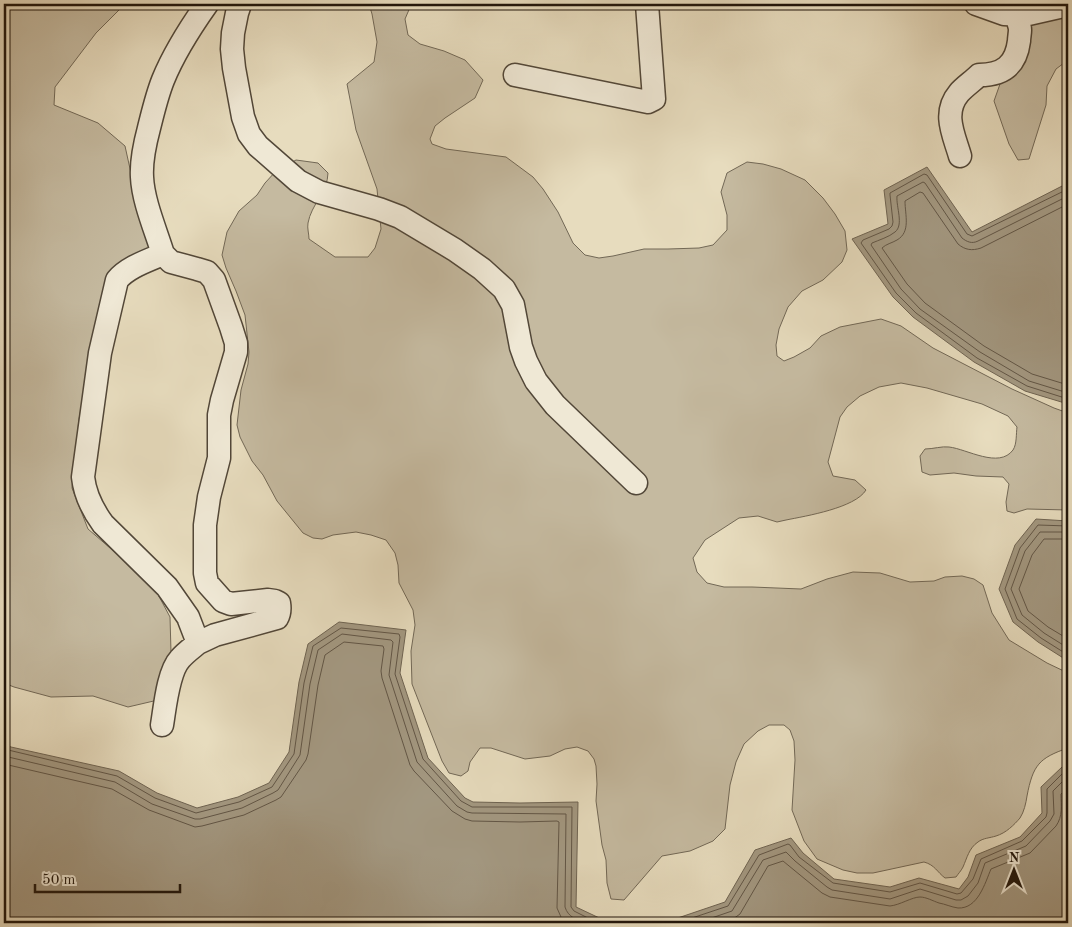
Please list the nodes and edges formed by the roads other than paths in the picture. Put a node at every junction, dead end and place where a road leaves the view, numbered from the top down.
1 (207, 4) edge
2 (240, 4) edge
3 (647, 4) edge
4 (976, 4) edge
5 (1068, 5) edge
6 (1016, 14) junction
7 (514, 75) dead end
8 (960, 156) dead end
9 (163, 254) junction
10 (636, 483) dead end
11 (198, 643) junction
12 (162, 725) dead end

1 - 9 street
2 - 10 street
3 - 7 street
4 - 6 street
5 - 6 street
6 - 8 street
9 - 11 street
9 - 11 street
11 - 12 street

